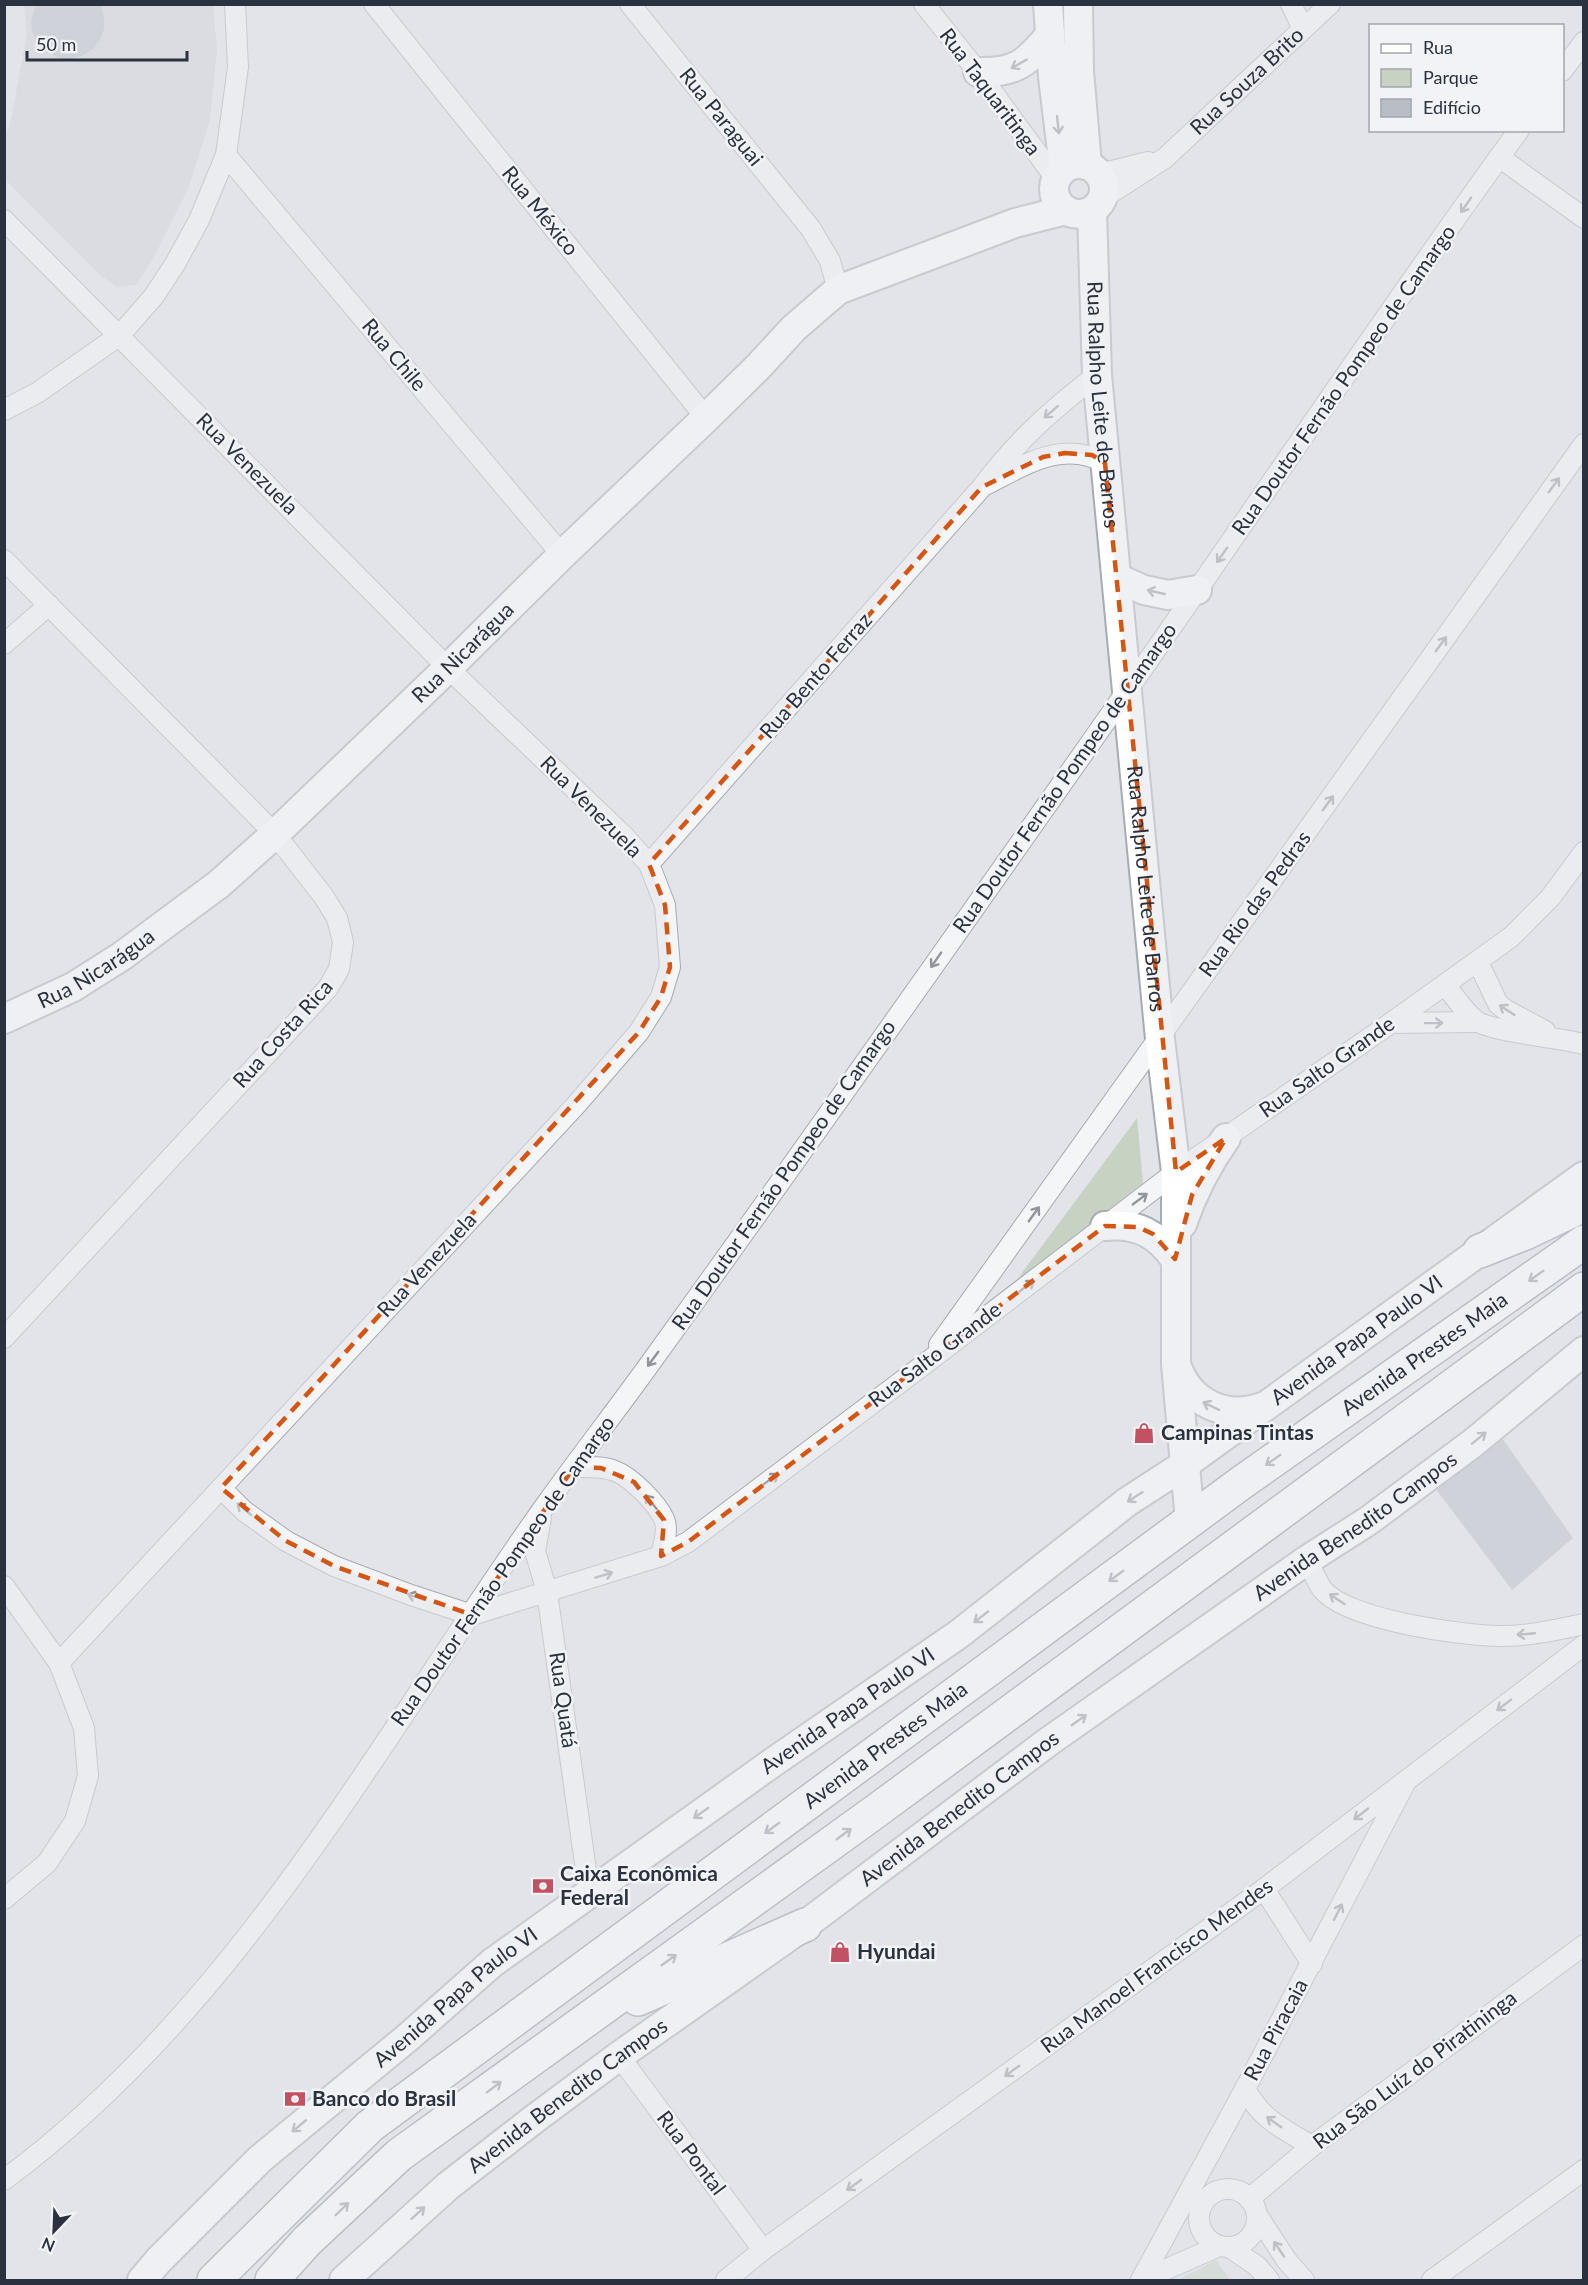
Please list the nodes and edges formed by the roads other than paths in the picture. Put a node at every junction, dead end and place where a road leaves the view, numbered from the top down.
1 (374, 4) edge
2 (630, 4) edge
3 (924, 4) edge
4 (1048, 4) edge
5 (1078, 4) edge
6 (1291, 4) edge
7 (1330, 4) edge
8 (238, 6) edge
9 (1304, 29) junction
10 (1050, 35) junction
11 (1584, 42) edge
12 (1564, 70) edge
13 (978, 72) junction
14 (1066, 74) junction
15 (1518, 132) edge
16 (226, 155) junction
17 (1499, 157) junction
18 (1077, 191) junction
19 (1584, 218) edge
20 (4, 220) edge
21 (838, 290) junction
22 (120, 334) junction
23 (1097, 375) junction
24 (4, 410) edge
25 (706, 418) junction
26 (1584, 444) edge
27 (1105, 463) junction
28 (982, 487) junction
29 (562, 555) junction
30 (4, 560) edge
31 (1117, 578) junction
32 (1197, 590) junction
33 (49, 605) junction
34 (4, 644) edge
35 (448, 668) junction
36 (1128, 690) junction
37 (274, 834) junction
38 (1584, 852) edge
39 (649, 864) junction
40 (1478, 962) junction
41 (1445, 985) junction
42 (4, 1018) edge
43 (1477, 1022) junction
44 (1391, 1023) junction
45 (1558, 1038) junction
46 (1160, 1039) junction
47 (1584, 1044) edge
48 (1226, 1138) junction
49 (1176, 1172) junction
50 (1584, 1176) edge
51 (1584, 1205) edge
52 (1105, 1226) junction
53 (1584, 1242) edge
54 (1480, 1251) junction
55 (1175, 1259) junction
56 (1584, 1289) edge
57 (4, 1338) edge
58 (1584, 1351) edge
59 (926, 1363) junction
60 (1176, 1364) junction
61 (1267, 1405) junction
62 (1184, 1465) junction
63 (574, 1467) junction
64 (221, 1488) junction
65 (543, 1509) junction
66 (1190, 1521) junction
67 (661, 1556) junction
68 (1307, 1560) junction
69 (4, 1586) edge
70 (548, 1592) junction
71 (472, 1615) junction
72 (1584, 1624) edge
73 (1584, 1645) edge
74 (59, 1663) junction
75 (1408, 1778) junction
76 (1264, 1889) junction
77 (589, 1892) junction
78 (4, 1899) edge
79 (805, 1925) junction
80 (1584, 1945) edge
81 (1312, 1964) junction
82 (576, 2027) junction
83 (619, 2056) junction
84 (1245, 2089) junction
85 (1312, 2146) junction
86 (1584, 2170) edge
87 (4, 2180) edge
88 (1253, 2207) junction
89 (308, 2241) junction
90 (1224, 2246) junction
91 (763, 2250) junction
92 (142, 2280) edge
93 (214, 2280) edge
94 (272, 2280) edge
95 (289, 2280) edge
96 (344, 2280) edge
97 (726, 2280) edge
98 (1141, 2280) edge
99 (1269, 2280) edge
100 (1304, 2280) edge
101 (1431, 2280) edge

1 - 25 street, Rua México
2 - 21 street, Rua Paraguai
3 - 13 street, Rua Taquaritinga
4 - 10 street
5 - 14 street
6 - 9 street
7 - 9 street, Rua Souza Brito
8 - 16 street
9 - 18 street, Rua Souza Brito
10 -> 13 street
10 - 14 street
11 - 12 street
13 - 18 street, Rua Taquaritinga
14 - 18 street, Rua Ralpho Leite de Barros
15 - 17 street, Rua Doutor Fernão Pompeo de Camargo
16 - 22 street
16 - 29 street, Rua Chile
17 - 19 street
17 -> 32 street, Rua Doutor Fernão Pompeo de Camargo
18 - 21 street, Rua Souza Brito
18 - 23 street, Rua Ralpho Leite de Barros
20 - 22 street, Rua Venezuela
21 - 25 street, Rua Nicarágua
22 - 24 street
22 - 35 street, Rua Venezuela
23 - 27 street, Rua Ralpho Leite de Barros
23 -> 28 street, Rua Bento Ferraz
25 - 29 street, Rua Nicarágua
46 -> 26 street, Rua Rio das Pedras
27 - 28 street, Rua Bento Ferraz
27 - 31 street, Rua Ralpho Leite de Barros
28 - 39 street, Rua Bento Ferraz
29 - 35 street, Rua Nicarágua
30 - 33 street, Rua Costa Rica
32 -> 31 street
31 - 36 street, Rua Ralpho Leite de Barros
32 - 36 street, Rua Doutor Fernão Pompeo de Camargo
33 - 34 street
33 - 37 street, Rua Costa Rica
35 - 37 street, Rua Nicarágua
35 - 39 street, Rua Venezuela
36 - 46 street, Rua Ralpho Leite de Barros
36 -> 63 street, Rua Doutor Fernão Pompeo de Camargo
37 - 42 street, Rua Nicarágua
37 - 57 street, Rua Costa Rica
38 - 40 street, Rua Salto Grande
39 - 64 street, Rua Venezuela
40 - 41 street, Rua Salto Grande
45 -> 40 street
41 - 43 street
41 - 44 street, Rua Salto Grande
44 -> 43 street
43 - 45 street
44 - 48 street, Rua Salto Grande
45 - 47 street
46 - 49 street, Rua Ralpho Leite de Barros
59 -> 46 street, Rua Rio das Pedras
48 - 49 street, Rua Salto Grande
48 - 55 street
52 -> 49 street, Rua Salto Grande
49 - 55 street, Rua Ralpho Leite de Barros
50 - 54 street, Avenida Papa Paulo VI
51 - 54 highway
52 - 55 street
59 -> 52 street, Rua Salto Grande
53 -> 66 highway, Avenida Prestes Maia
54 - 61 street, Avenida Papa Paulo VI
55 - 60 street, Rua Ralpho Leite de Barros
82 -> 56 highway, Avenida Prestes Maia
68 -> 58 street, Avenida Benedito Campos
67 -> 59 street, Rua Salto Grande
61 -> 60 street
60 - 62 street, Rua Ralpho Leite de Barros
61 - 62 street, Avenida Papa Paulo VI
62 - 66 street, Rua Ralpho Leite de Barros
62 -> 77 street, Avenida Papa Paulo VI
63 - 65 street, Rua Doutor Fernão Pompeo de Camargo
67 -> 63 street
71 -> 64 street
64 - 74 street, Rua Venezuela
65 - 70 street, Rua Quatá
65 - 71 street, Rua Doutor Fernão Pompeo de Camargo
66 -> 93 highway, Avenida Prestes Maia
70 -> 67 street, Rua Salto Grande
72 -> 68 street
79 -> 68 street, Avenida Benedito Campos
69 - 74 street
70 - 71 street, Rua Salto Grande
70 - 77 street, Rua Quatá
71 - 87 street, Rua Doutor Fernão Pompeo de Camargo
73 -> 75 street, Rua Manoel Francisco Mendes
74 - 78 street
75 -> 76 street, Rua Manoel Francisco Mendes
81 -> 75 street, Rua Piracaia
76 - 81 street
76 -> 91 street, Rua Manoel Francisco Mendes
77 -> 92 street, Avenida Papa Paulo VI
79 - 82 highway
79 - 83 street, Avenida Benedito Campos
80 - 85 street, Rua São Luíz do Piratininga
81 - 84 street, Rua Piracaia
89 -> 82 highway, Avenida Prestes Maia
83 - 91 street, Rua Pontal
96 -> 83 street, Avenida Benedito Campos
85 -> 84 street
84 - 98 street, Rua Piracaia
85 - 88 street, Rua São Luíz do Piratininga
86 - 101 street
88 - 90 street
88 - 90 street
100 -> 88 street
89 - 94 highway, Avenida Prestes Maia
89 - 95 highway
90 - 98 street
90 - 99 street
91 - 97 street, Rua Manoel Francisco Mendes

